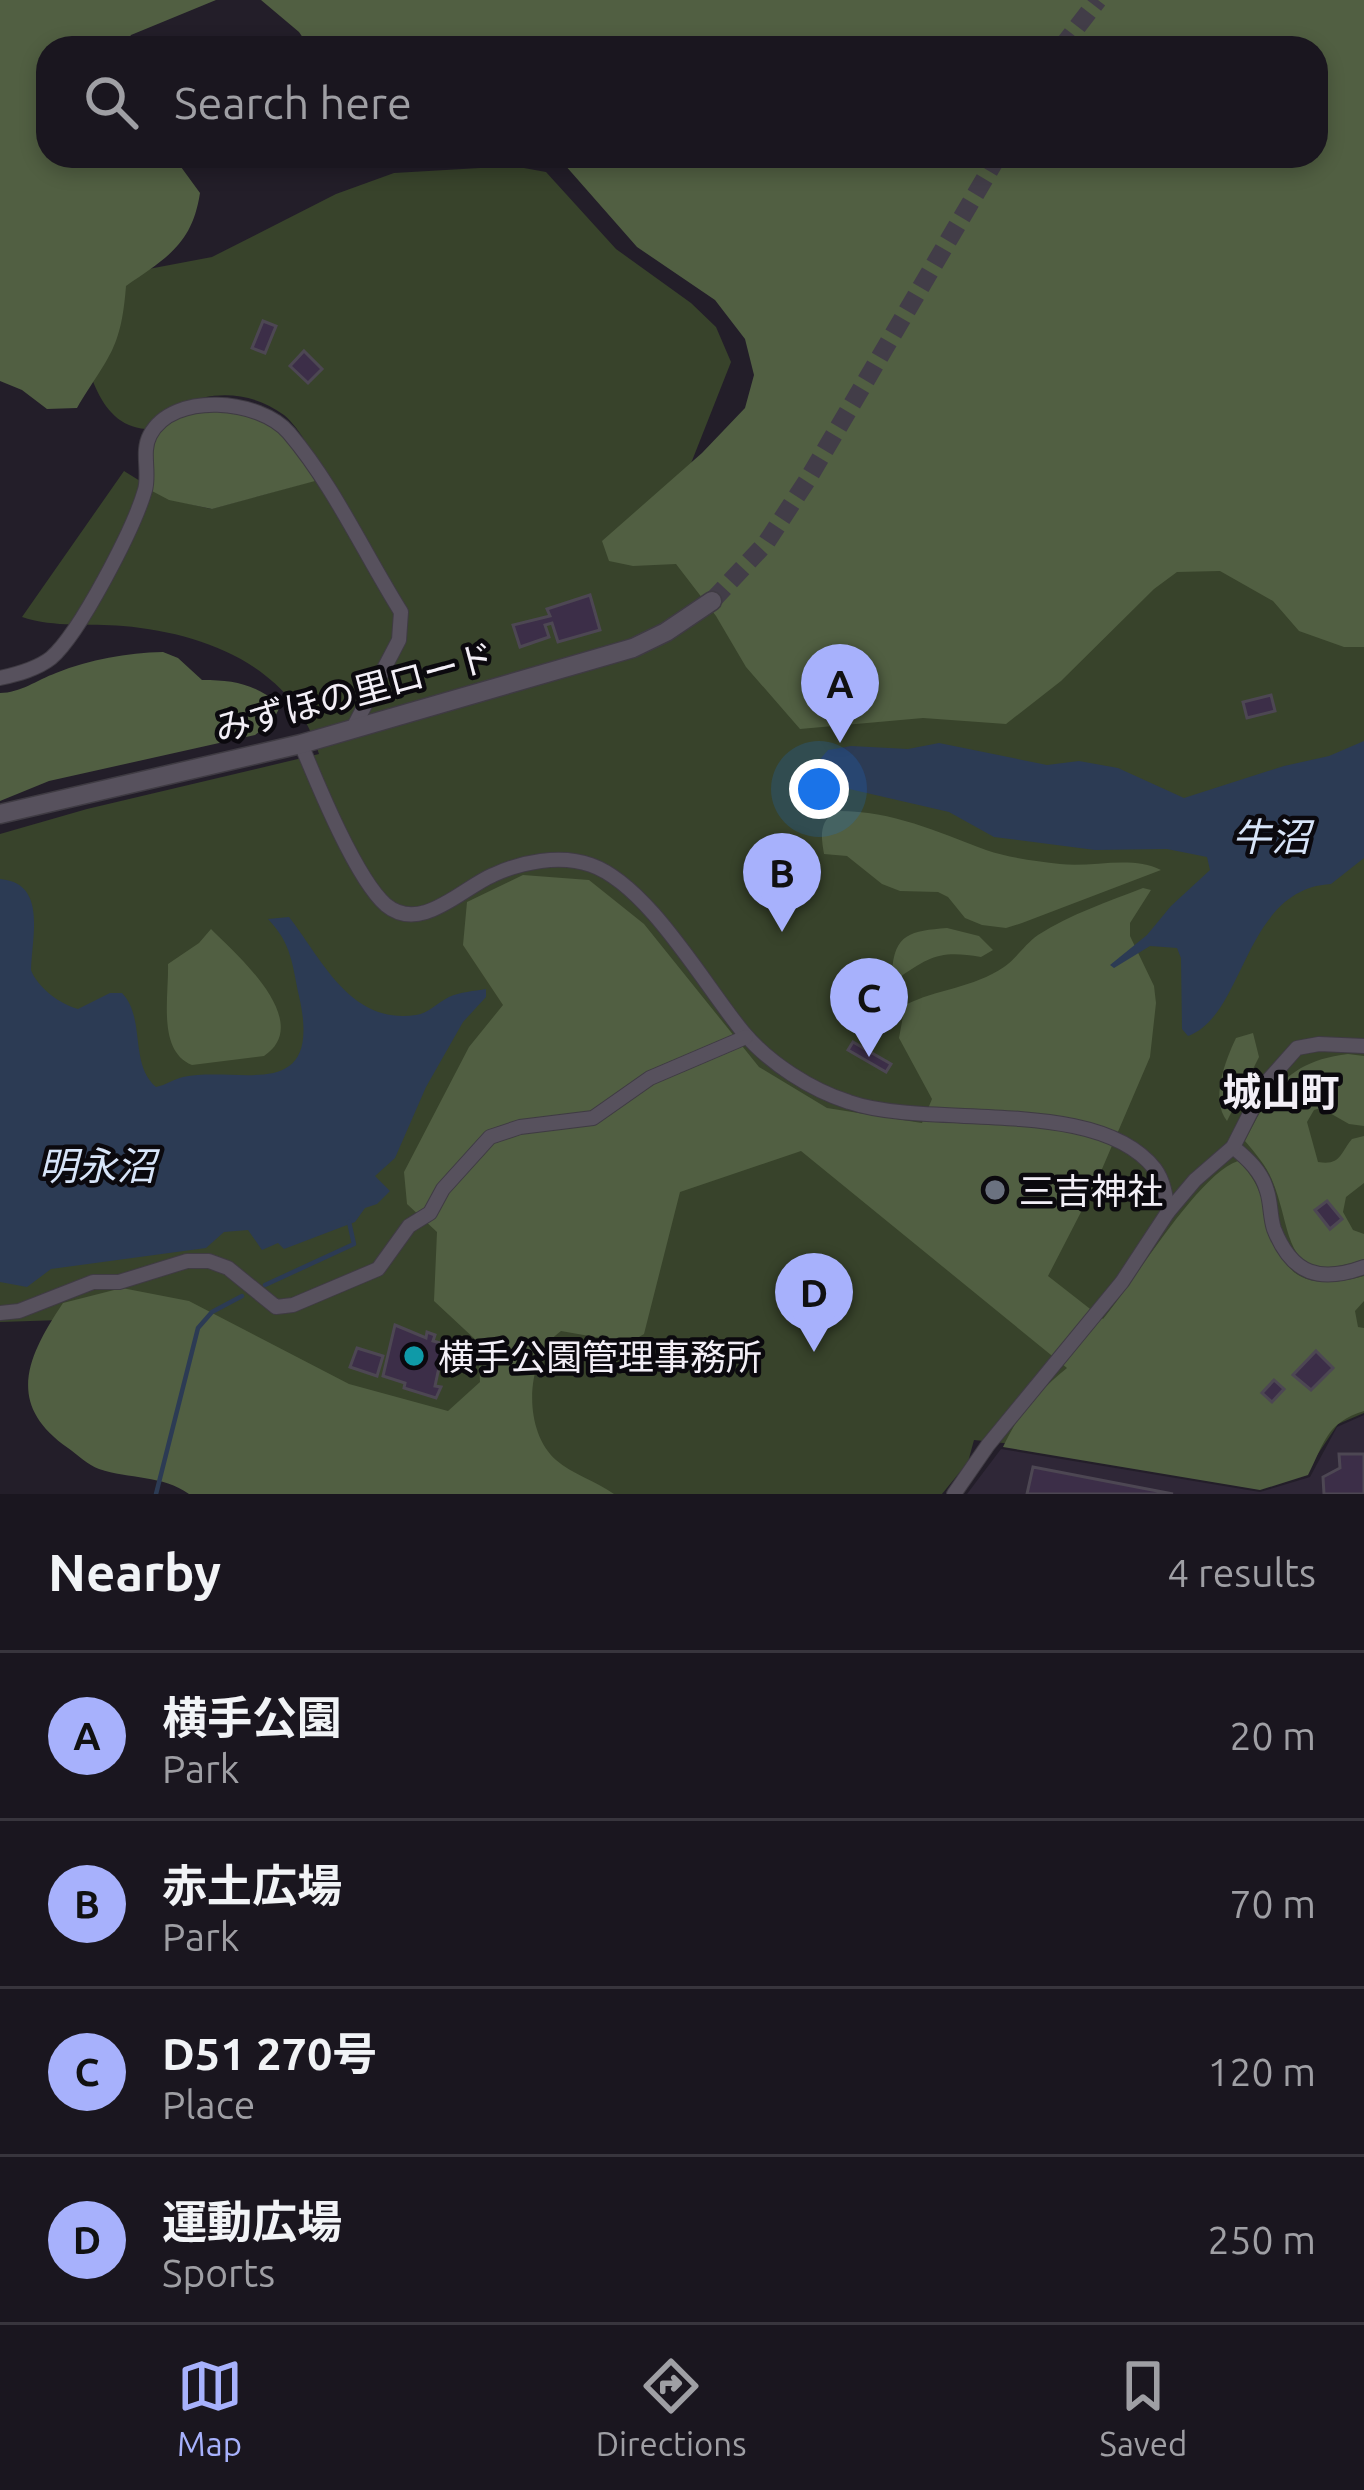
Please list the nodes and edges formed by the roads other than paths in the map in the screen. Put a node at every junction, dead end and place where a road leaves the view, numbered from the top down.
1 (712, 602) tunnel mouth
2 (0, 678) edge
3 (352, 730) junction
4 (301, 744) junction
5 (0, 814) edge
6 (746, 1037) junction
7 (1364, 1046) edge
8 (1233, 1147) junction
9 (1168, 1212) junction
10 (1364, 1267) edge
11 (0, 1313) edge
12 (954, 1494) edge

1 - 3 street, みずほの里ロード
2 - 3 street
3 - 4 street, みずほの里ロード
4 - 5 street, みずほの里ロード
4 - 6 street
6 - 9 street
6 - 11 street
7 - 8 street
8 - 9 street
8 - 10 street
9 - 12 street

